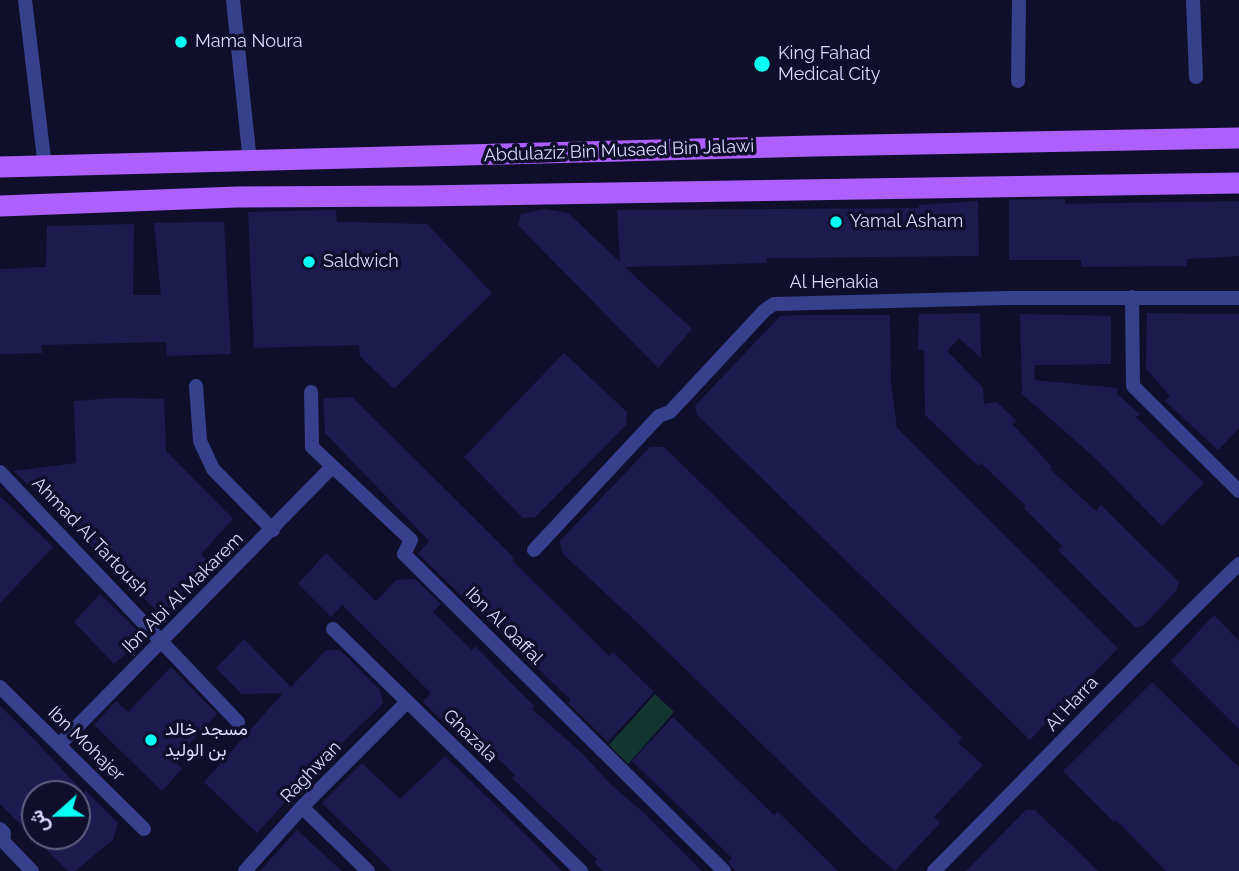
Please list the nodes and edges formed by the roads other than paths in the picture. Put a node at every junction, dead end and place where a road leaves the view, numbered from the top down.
1 (25, 0) edge
2 (233, 0) edge
3 (1019, 0) edge
4 (1193, 0) edge
5 (1196, 77) dead end
6 (1017, 81) dead end
7 (1239, 138) edge
8 (250, 162) junction
9 (0, 167) edge
10 (45, 167) junction
11 (1239, 183) edge
12 (0, 206) edge
13 (1132, 297) junction
14 (1239, 298) edge
15 (196, 386) dead end
16 (311, 392) dead end
17 (332, 467) junction
18 (0, 472) edge
19 (1239, 491) edge
20 (273, 530) junction
21 (534, 550) dead end
22 (1239, 564) edge
23 (333, 629) dead end
24 (163, 641) junction
25 (0, 687) edge
26 (407, 702) junction
27 (238, 722) dead end
28 (60, 744) junction
29 (302, 807) junction
30 (0, 829) edge
31 (144, 829) dead end
32 (32, 871) edge
33 (245, 871) edge
34 (368, 871) edge
35 (581, 871) edge
36 (724, 871) edge
37 (934, 871) edge

1 - 10 street
2 - 8 street
3 - 6 street
4 - 5 street
7 - 8 main road, Abdulaziz Bin Musaed Bin Jalawi
8 - 10 main road, Abdulaziz Bin Musaed Bin Jalawi
9 - 10 main road, Abdulaziz Bin Musaed Bin Jalawi
11 - 12 main road
13 - 14 street, Al Henakia
13 - 19 street
13 - 21 street, Al Henakia
15 - 20 street
16 - 17 street, Ibn Al Qaffal
17 - 20 street, Ibn Abi Al Makarem
17 - 36 street, Ibn Al Qaffal
18 - 24 street, Ahmad Al Tartoush
20 - 24 street, Ibn Abi Al Makarem
22 - 37 street, Al Harra
23 - 26 street, Ghazala
24 - 27 street, Ahmad Al Tartoush
24 - 28 street, Ibn Abi Al Makarem
25 - 28 street, Ibn Mohajer
26 - 29 street, Raghwan
26 - 35 street, Ghazala
28 - 31 street, Ibn Mohajer
29 - 33 street, Raghwan
29 - 34 street
30 - 32 street

